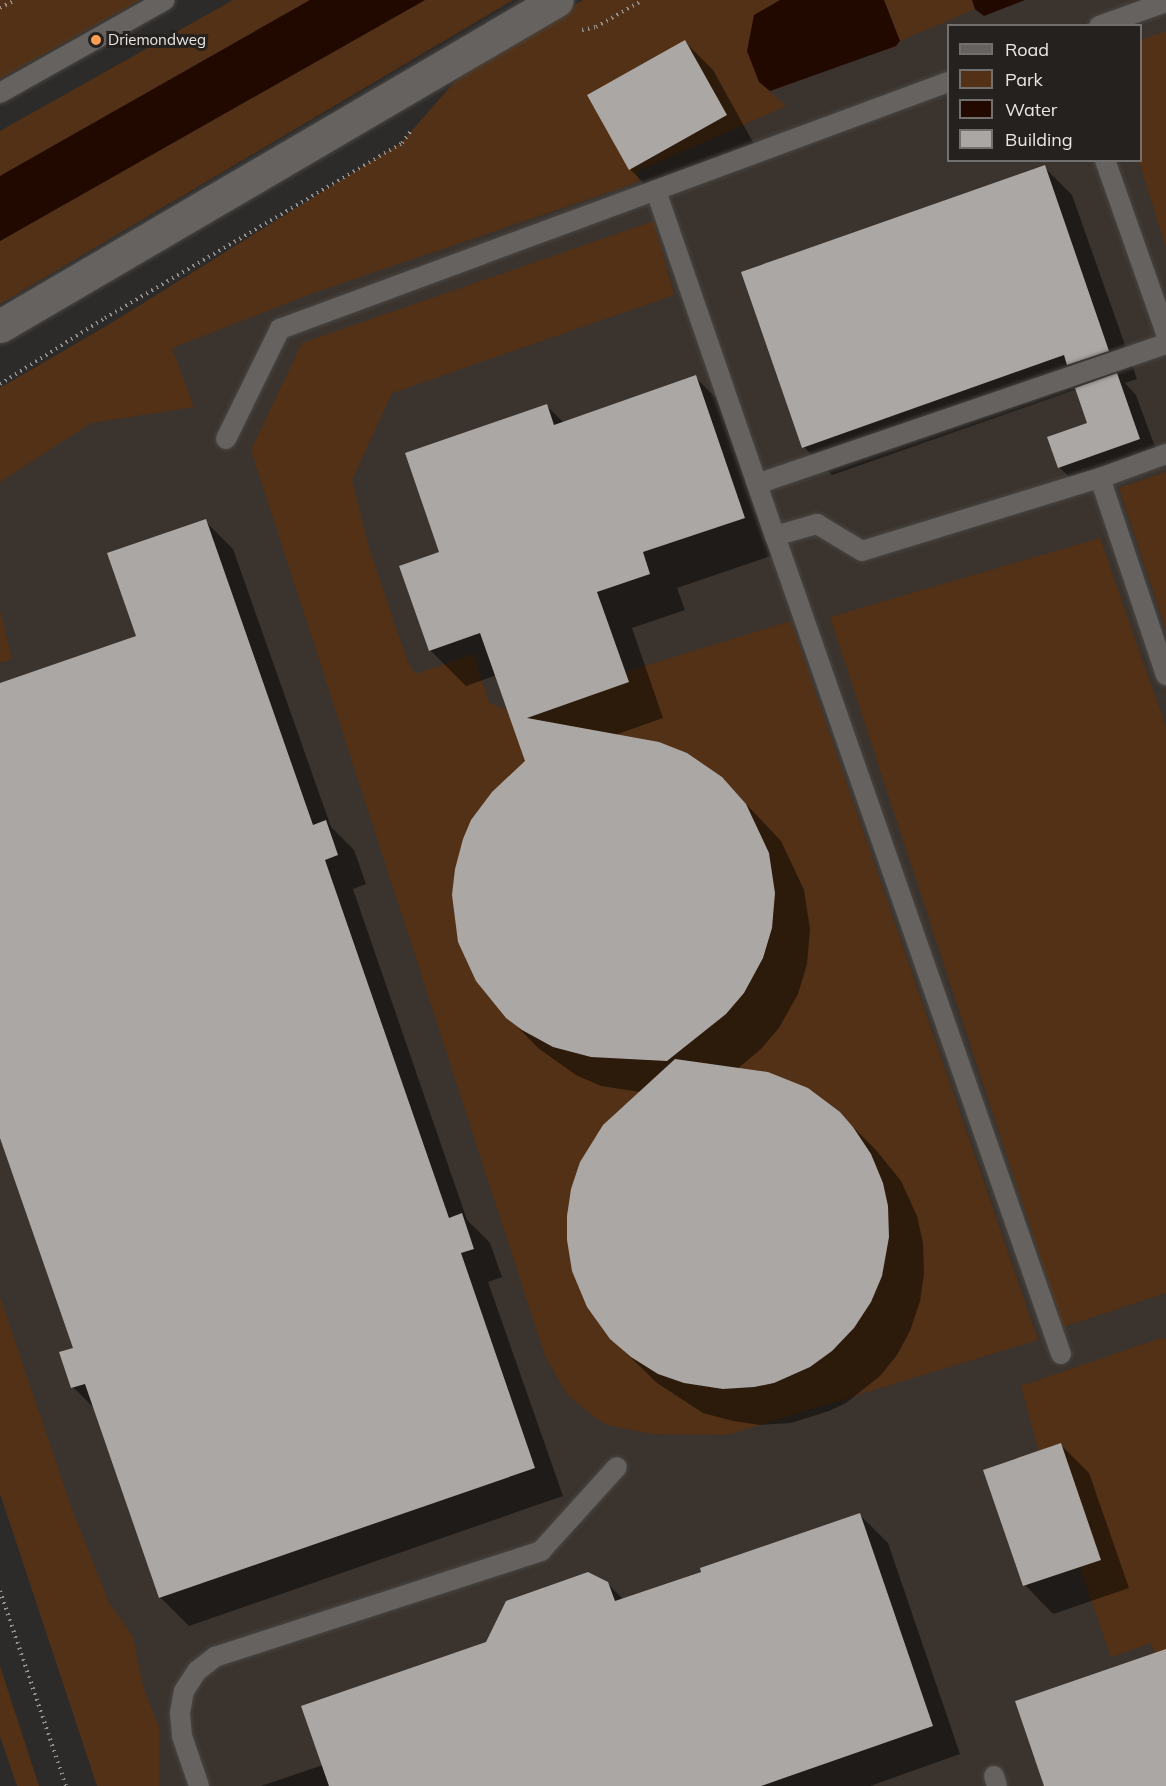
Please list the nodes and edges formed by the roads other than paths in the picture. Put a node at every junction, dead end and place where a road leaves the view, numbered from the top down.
1 (165, 0) edge
2 (557, 0) edge
3 (1166, 2) edge
4 (1105, 24) edge
5 (947, 82) edge
6 (0, 93) edge
7 (1106, 162) edge
8 (656, 191) junction
9 (0, 326) edge
10 (1166, 333) edge
11 (1166, 344) edge
12 (226, 439) dead end
13 (1166, 454) edge
14 (1100, 478) junction
15 (757, 484) junction
16 (776, 536) junction
17 (1166, 675) edge
18 (1061, 1354) dead end
19 (617, 1467) dead end
20 (199, 1786) edge

1 - 6 lane
2 - 9 street
3 - 4 lane
5 - 8 lane
7 - 10 lane
8 - 12 lane
8 - 15 lane
11 - 15 lane
13 - 14 lane
14 - 16 lane
14 - 17 lane
15 - 16 lane
16 - 18 lane
19 - 20 lane

